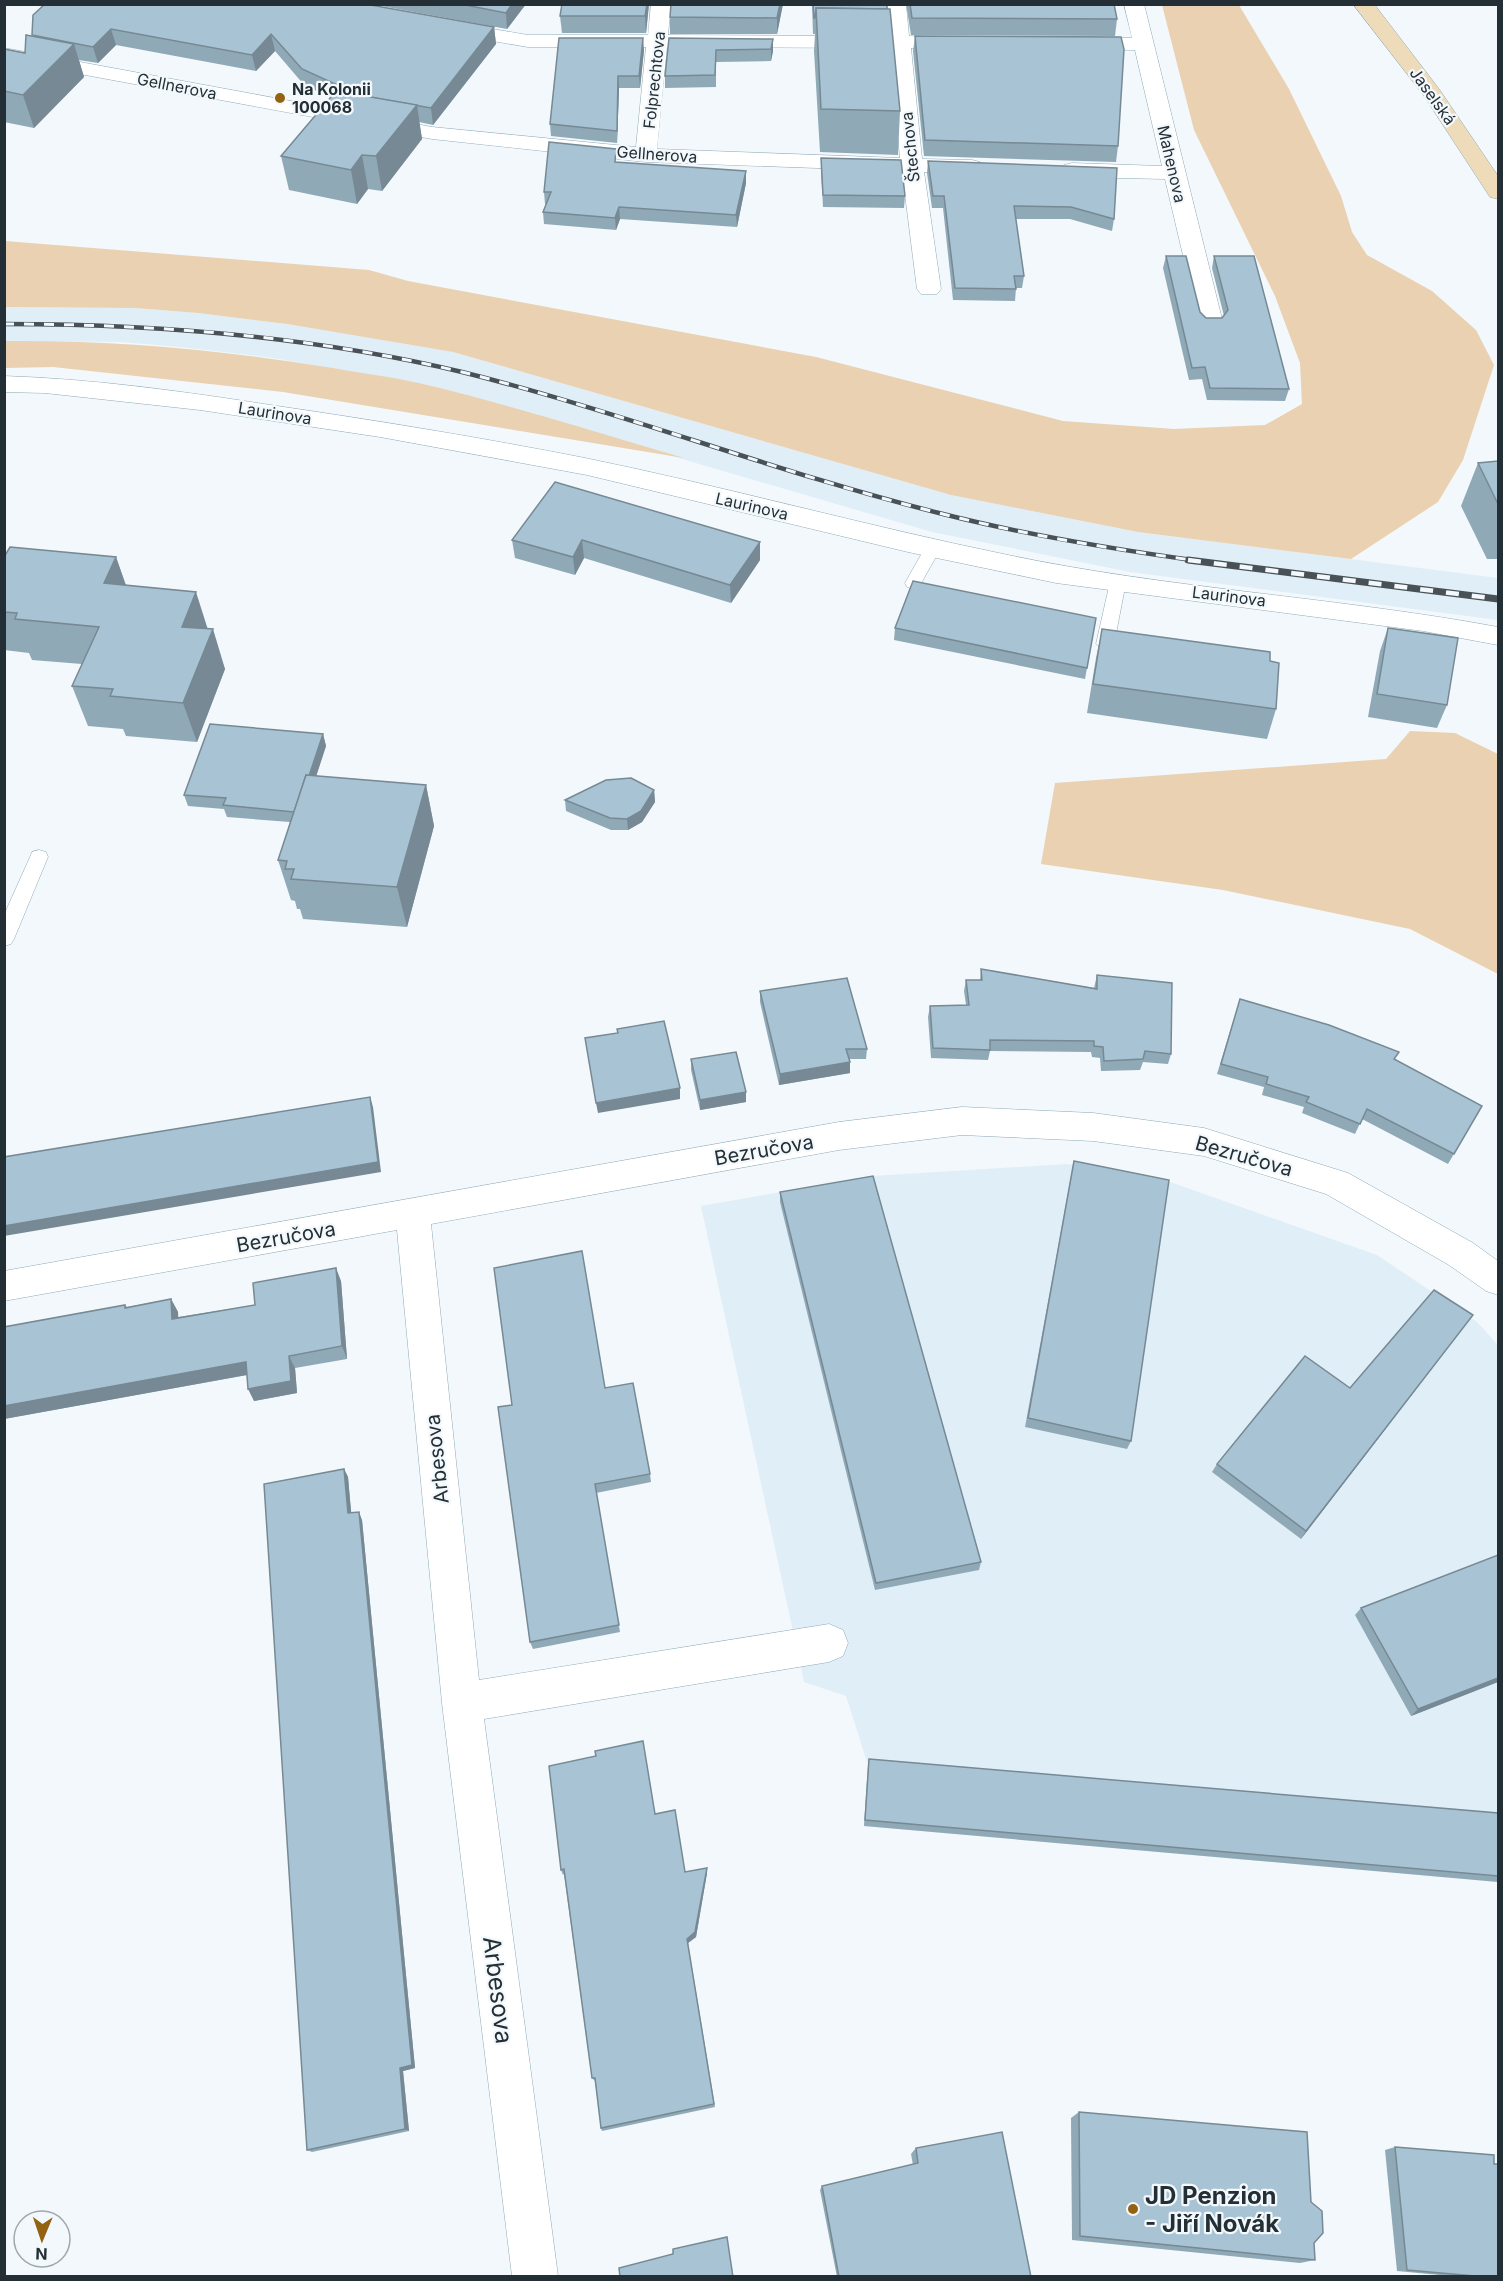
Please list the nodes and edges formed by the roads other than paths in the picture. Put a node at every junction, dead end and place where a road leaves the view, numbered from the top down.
1 (661, 4) edge
2 (896, 4) edge
3 (1134, 4) edge
4 (1363, 4) edge
5 (435, 25) edge
6 (659, 40) junction
7 (900, 41) junction
8 (981, 42) edge
9 (1063, 43) edge
10 (1144, 44) junction
11 (4, 54) edge
12 (646, 155) junction
13 (912, 166) junction
14 (995, 168) edge
15 (1055, 170) edge
16 (1174, 173) junction
17 (1498, 192) edge
18 (929, 289) dead end
19 (1210, 323) edge
20 (4, 384) edge
21 (933, 548) junction
22 (1118, 582) junction
23 (913, 583) edge
24 (1498, 636) edge
25 (1105, 644) edge
26 (39, 857) dead end
27 (4, 939) edge
28 (413, 1215) junction
29 (1498, 1280) edge
30 (4, 1286) edge
31 (829, 1643) dead end
32 (462, 1703) junction
33 (535, 2277) edge

1 - 6 street, Folprechtova
2 - 7 street, Štechova
3 - 10 street, Mahenova
4 - 17 street, Jaselská
5 - 6 street
6 - 7 street
6 - 12 street, Folprechtova
7 - 8 street
7 - 13 street, Štechova
9 - 10 street
10 - 16 street, Mahenova
11 - 12 street, Gellnerova
12 - 13 street, Gellnerova
13 - 14 street, Gellnerova
13 - 18 street, Štechova
15 - 16 street
16 - 19 street, Mahenova
20 - 21 street, Laurinova
21 - 22 street, Laurinova
21 - 23 lane
22 - 24 street, Laurinova
22 - 25 lane
26 - 27 lane
28 - 29 street, Bezručova
28 - 30 street, Bezručova
28 - 32 street, Arbesova
31 - 32 street
32 - 33 street, Arbesova

